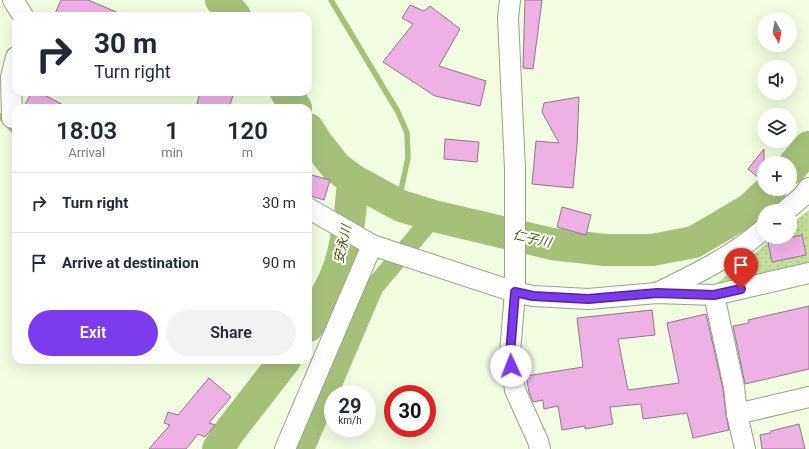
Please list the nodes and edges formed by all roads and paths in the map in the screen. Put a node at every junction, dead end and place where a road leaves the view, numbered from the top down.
1 (13, 0) edge
2 (510, 0) edge
3 (20, 12) edge
4 (12, 73) edge
5 (9, 120) edge
6 (809, 188) edge
7 (794, 204) edge
8 (312, 210) edge
9 (757, 235) edge
10 (372, 245) junction
11 (809, 273) edge
12 (515, 292) junction
13 (657, 293) junction
14 (714, 295) junction
15 (809, 397) edge
16 (737, 414) junction
17 (285, 449) edge
18 (540, 449) edge
19 (745, 449) edge

1 - 3 street
2 - 12 street
4 - 5 street
6 - 7 street
8 - 10 street
9 - 13 street
10 - 12 street
10 - 17 street
11 - 14 street
12 - 13 street
12 - 18 street
13 - 14 street
14 - 16 street
15 - 16 street
16 - 19 street

